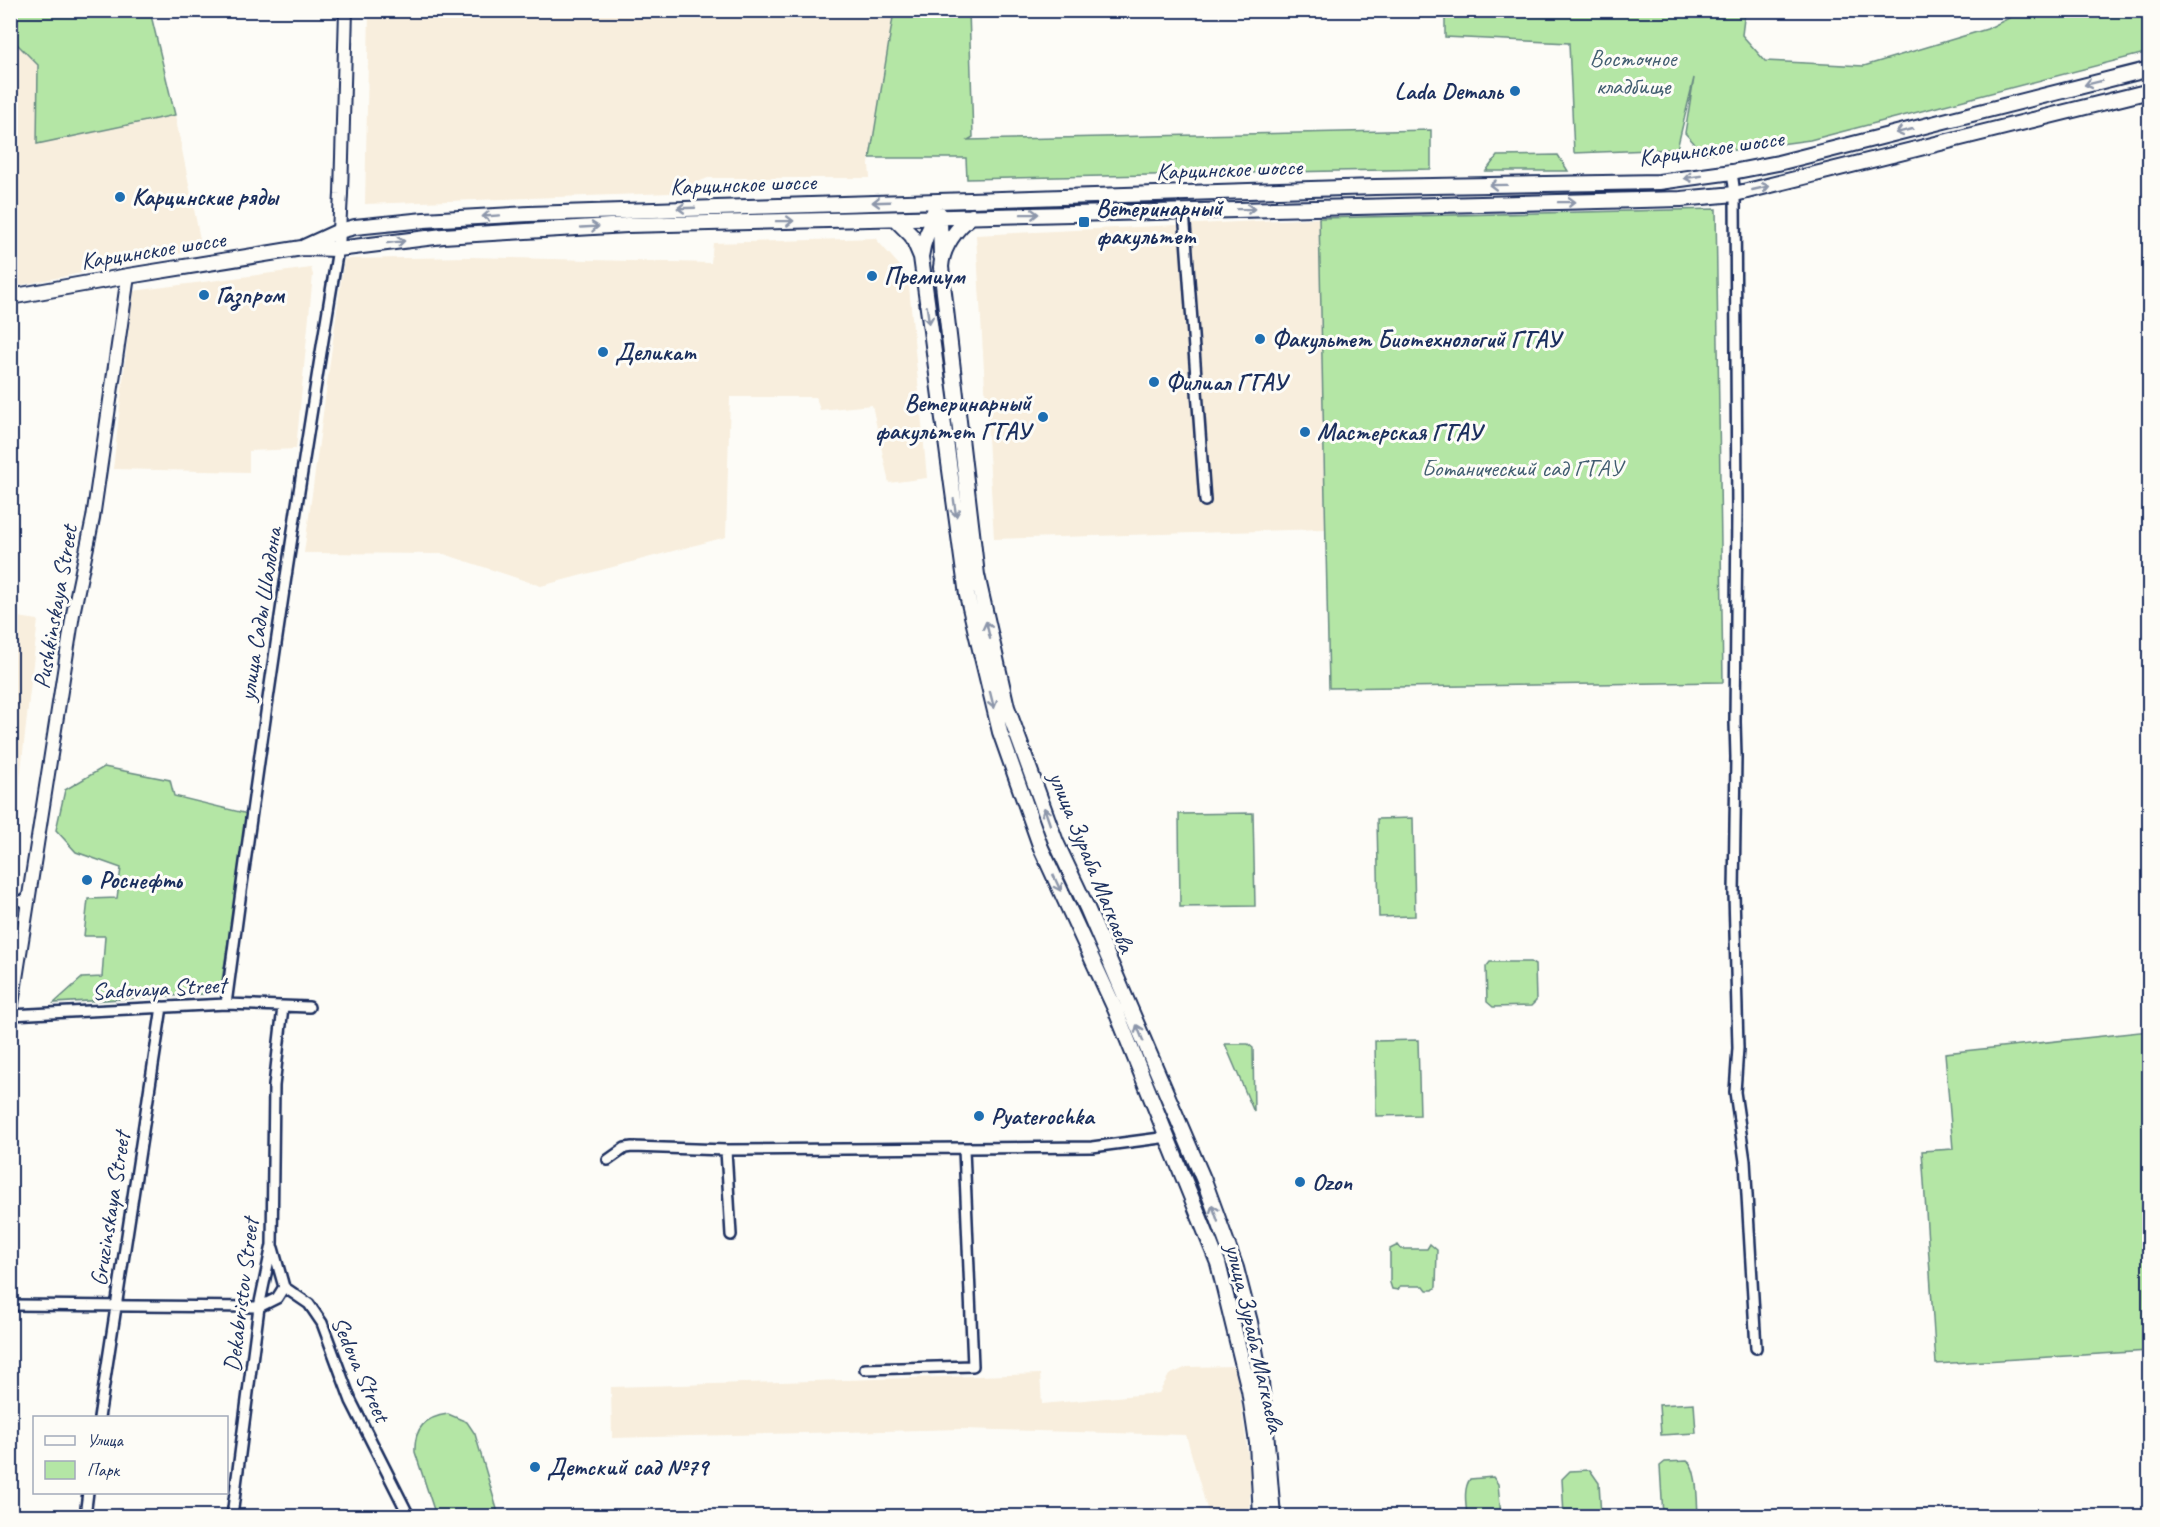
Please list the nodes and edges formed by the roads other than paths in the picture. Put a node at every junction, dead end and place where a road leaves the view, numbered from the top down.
1 (346, 10) edge
2 (2150, 69) edge
3 (2150, 91) edge
4 (1732, 172) junction
5 (1735, 194) junction
6 (960, 200) junction
7 (918, 201) junction
8 (1184, 211) junction
9 (937, 216) junction
10 (972, 216) junction
11 (895, 219) junction
12 (339, 231) junction
13 (302, 248) junction
14 (338, 249) junction
15 (921, 257) junction
16 (942, 258) junction
17 (128, 276) junction
18 (10, 297) edge
19 (1205, 501) dead end
20 (1056, 842) junction
21 (1041, 848) junction
22 (10, 900) edge
23 (27, 901) junction
24 (226, 1004) junction
25 (283, 1006) junction
26 (162, 1007) junction
27 (309, 1007) dead end
28 (11, 1016) edge
29 (1168, 1137) junction
30 (964, 1149) junction
31 (726, 1150) junction
32 (608, 1160) dead end
33 (731, 1235) dead end
34 (272, 1245) junction
35 (284, 1287) junction
36 (10, 1305) edge
37 (115, 1305) junction
38 (259, 1306) junction
39 (1756, 1348) dead end
40 (865, 1368) dead end
41 (99, 1416) edge
42 (88, 1494) edge
43 (85, 1516) edge
44 (232, 1516) edge
45 (409, 1516) edge
46 (1261, 1516) edge
47 (1273, 1516) edge

1 - 12 street, улица Сады Шалдона
2 -> 4 main road, Карцинское шоссе
5 -> 3 main road, Карцинское шоссе
4 - 5 street
4 -> 6 main road, Карцинское шоссе
8 -> 5 main road, Карцинское шоссе
5 - 39 street
6 - 7 main road, Карцинское шоссе
6 - 9 main road
7 - 9 main road
7 -> 12 main road, Карцинское шоссе
10 -> 8 main road, Карцинское шоссе
8 - 19 street
9 - 10 main road, Карцинское шоссе
9 - 11 main road, Карцинское шоссе
9 - 15 main road
9 - 16 main road, улица Зураба Магкаева
10 - 16 main road
14 -> 11 main road, Карцинское шоссе
11 - 15 main road, улица Зураба Магкаева
12 - 13 main road, Карцинское шоссе
12 - 14 street, улица Сады Шалдона
13 - 14 main road, Карцинское шоссе
13 - 17 main road, Карцинское шоссе
14 - 24 street, улица Сады Шалдона
15 -> 21 main road, улица Зураба Магкаева
20 -> 16 main road, улица Зураба Магкаева
17 - 18 main road, Карцинское шоссе
17 - 23 street, Pushkinskaya Street
20 - 21 street
47 -> 20 main road, улица Зураба Магкаева
21 -> 29 main road, улица Зураба Магкаева
22 - 23 street
23 - 28 street, Pushkinskaya Street
24 - 25 street, Sadovaya Street
24 - 26 street, Sadovaya Street
25 - 27 street, Sadovaya Street
25 - 34 street, Dekabristov Street
26 - 28 street, Sadovaya Street
26 - 37 street, Gruzinskaya Street
29 - 30 street
29 - 46 main road, улица Зураба Магкаева
30 - 31 street
30 - 40 street
31 - 32 street
31 - 33 street
34 - 35 street
34 - 38 street, Dekabristov Street
35 - 38 street
35 - 45 street, Sedova Street
36 - 37 street
37 - 38 street
37 - 41 street, Gruzinskaya Street
38 - 44 street, Dekabristov Street
42 - 43 street

